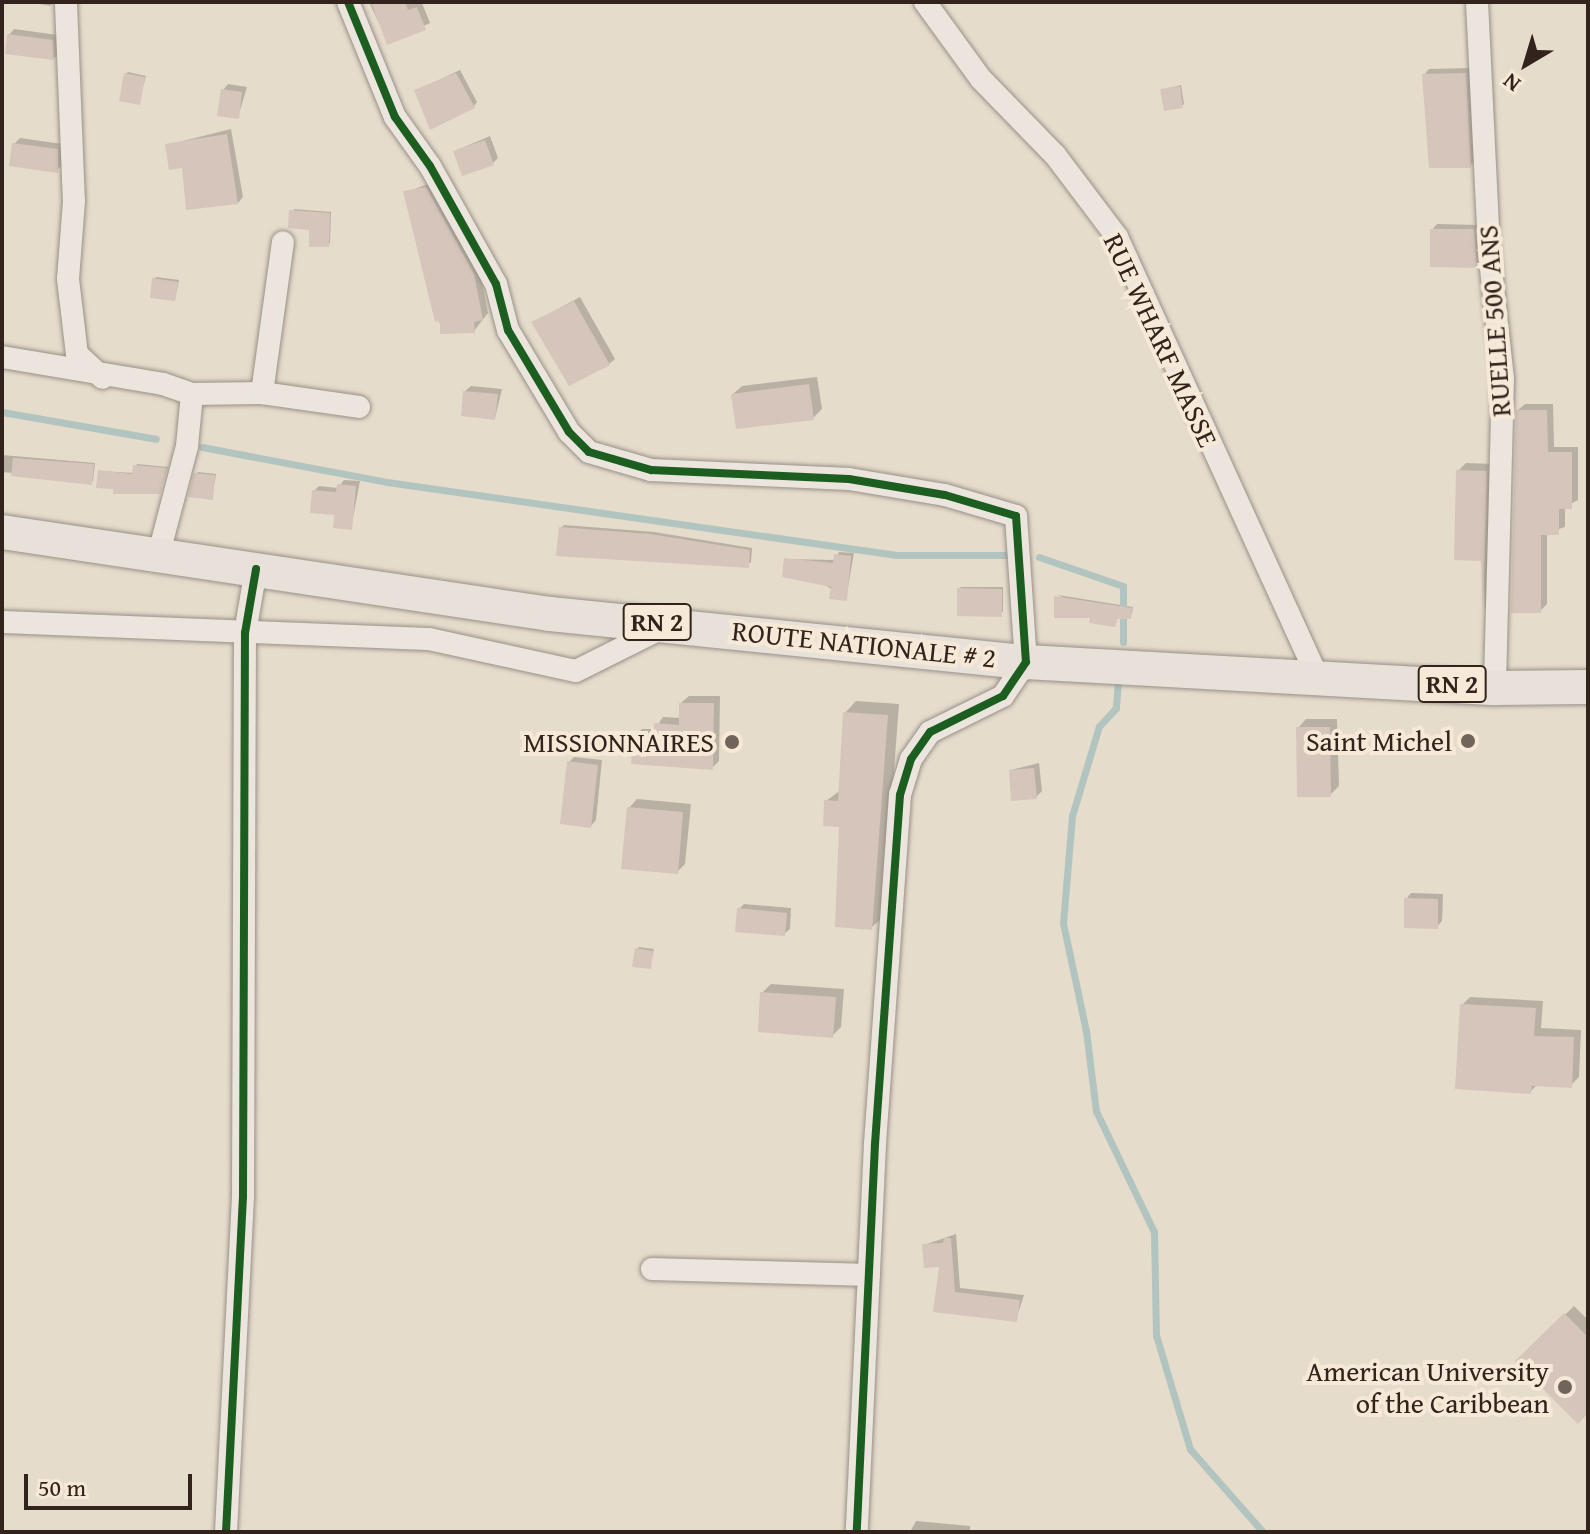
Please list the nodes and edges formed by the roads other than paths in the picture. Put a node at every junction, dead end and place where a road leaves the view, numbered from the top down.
1 (348, 2) edge
2 (925, 2) edge
3 (1477, 2) edge
4 (66, 4) edge
5 (283, 242) dead end
6 (2, 357) edge
7 (103, 378) junction
8 (262, 393) junction
9 (192, 394) junction
10 (359, 407) dead end
11 (2, 532) edge
12 (159, 553) junction
13 (256, 569) junction
14 (2, 622) edge
15 (673, 623) junction
16 (245, 633) junction
17 (1026, 662) junction
18 (1316, 674) junction
19 (1588, 687) edge
20 (1495, 688) junction
21 (652, 1269) dead end
22 (869, 1275) junction
23 (226, 1532) edge
24 (857, 1532) edge

1 - 17 street
2 - 18 street, RUE WHARF MASSE
3 - 20 street, RUELLE 500 ANS
4 - 7 street
5 - 8 street
6 - 7 street
7 - 9 street
8 - 9 street
8 - 10 street
9 - 12 street
11 - 12 main road, ROUTE NATIONALE # 2 / RN 2
12 - 13 main road, ROUTE NATIONALE # 2 / RN 2
13 - 15 main road, ROUTE NATIONALE # 2 / RN 2
13 - 16 street
14 - 16 street
15 - 16 street
15 - 17 main road, ROUTE NATIONALE # 2 / RN 2
16 - 23 street
17 - 18 main road, ROUTE NATIONALE # 2 / RN 2
17 - 22 street
18 - 20 main road, ROUTE NATIONALE # 2 / RN 2
19 - 20 main road, ROUTE NATIONALE # 2 / RN 2
21 - 22 street
22 - 24 street

